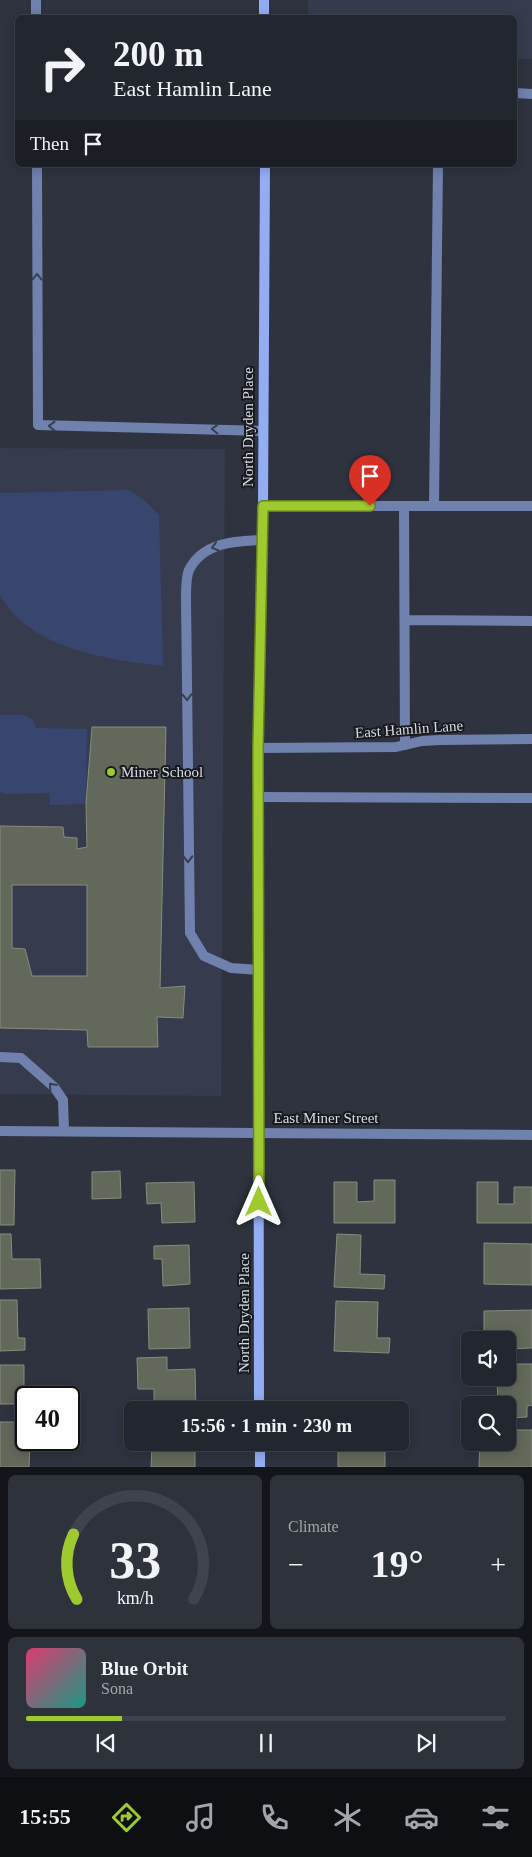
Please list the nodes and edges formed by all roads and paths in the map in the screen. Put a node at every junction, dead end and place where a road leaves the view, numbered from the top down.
1 (36, 0) edge
2 (264, 0) edge
3 (36, 15) edge
4 (264, 15) edge
5 (517, 93) edge
6 (532, 94) edge
7 (37, 167) edge
8 (265, 167) edge
9 (438, 167) edge
10 (263, 431) junction
11 (263, 506) junction
12 (404, 506) junction
13 (434, 506) junction
14 (532, 506) edge
15 (262, 540) junction
16 (405, 620) junction
17 (532, 621) edge
18 (532, 739) edge
19 (405, 745) junction
20 (258, 748) junction
21 (258, 797) junction
22 (532, 798) edge
23 (258, 970) junction
24 (0, 1057) edge
25 (0, 1131) edge
26 (64, 1131) junction
27 (259, 1133) junction
28 (532, 1135) edge
29 (259, 1401) edge
30 (260, 1451) edge
31 (260, 1467) edge

1 - 3 street
2 - 4 street
5 - 6 street
10 -> 7 street
8 - 10 street, North Dryden Place
9 - 13 street
10 - 11 street, North Dryden Place
11 - 12 street
11 - 15 street, North Dryden Place
12 - 13 street
12 - 16 street
13 - 14 street
15 - 20 street, North Dryden Place
15 -> 23 street
16 - 17 street
16 - 19 street
18 - 19 street, East Hamlin Lane
19 - 20 street, East Hamlin Lane
20 - 21 street, North Dryden Place
21 - 22 street
21 - 23 street, North Dryden Place
23 - 27 street, North Dryden Place
26 -> 24 street
25 - 26 street, East Miner Street
26 - 27 street, East Miner Street
27 - 28 street, East Miner Street
27 - 29 street, North Dryden Place
30 - 31 street

